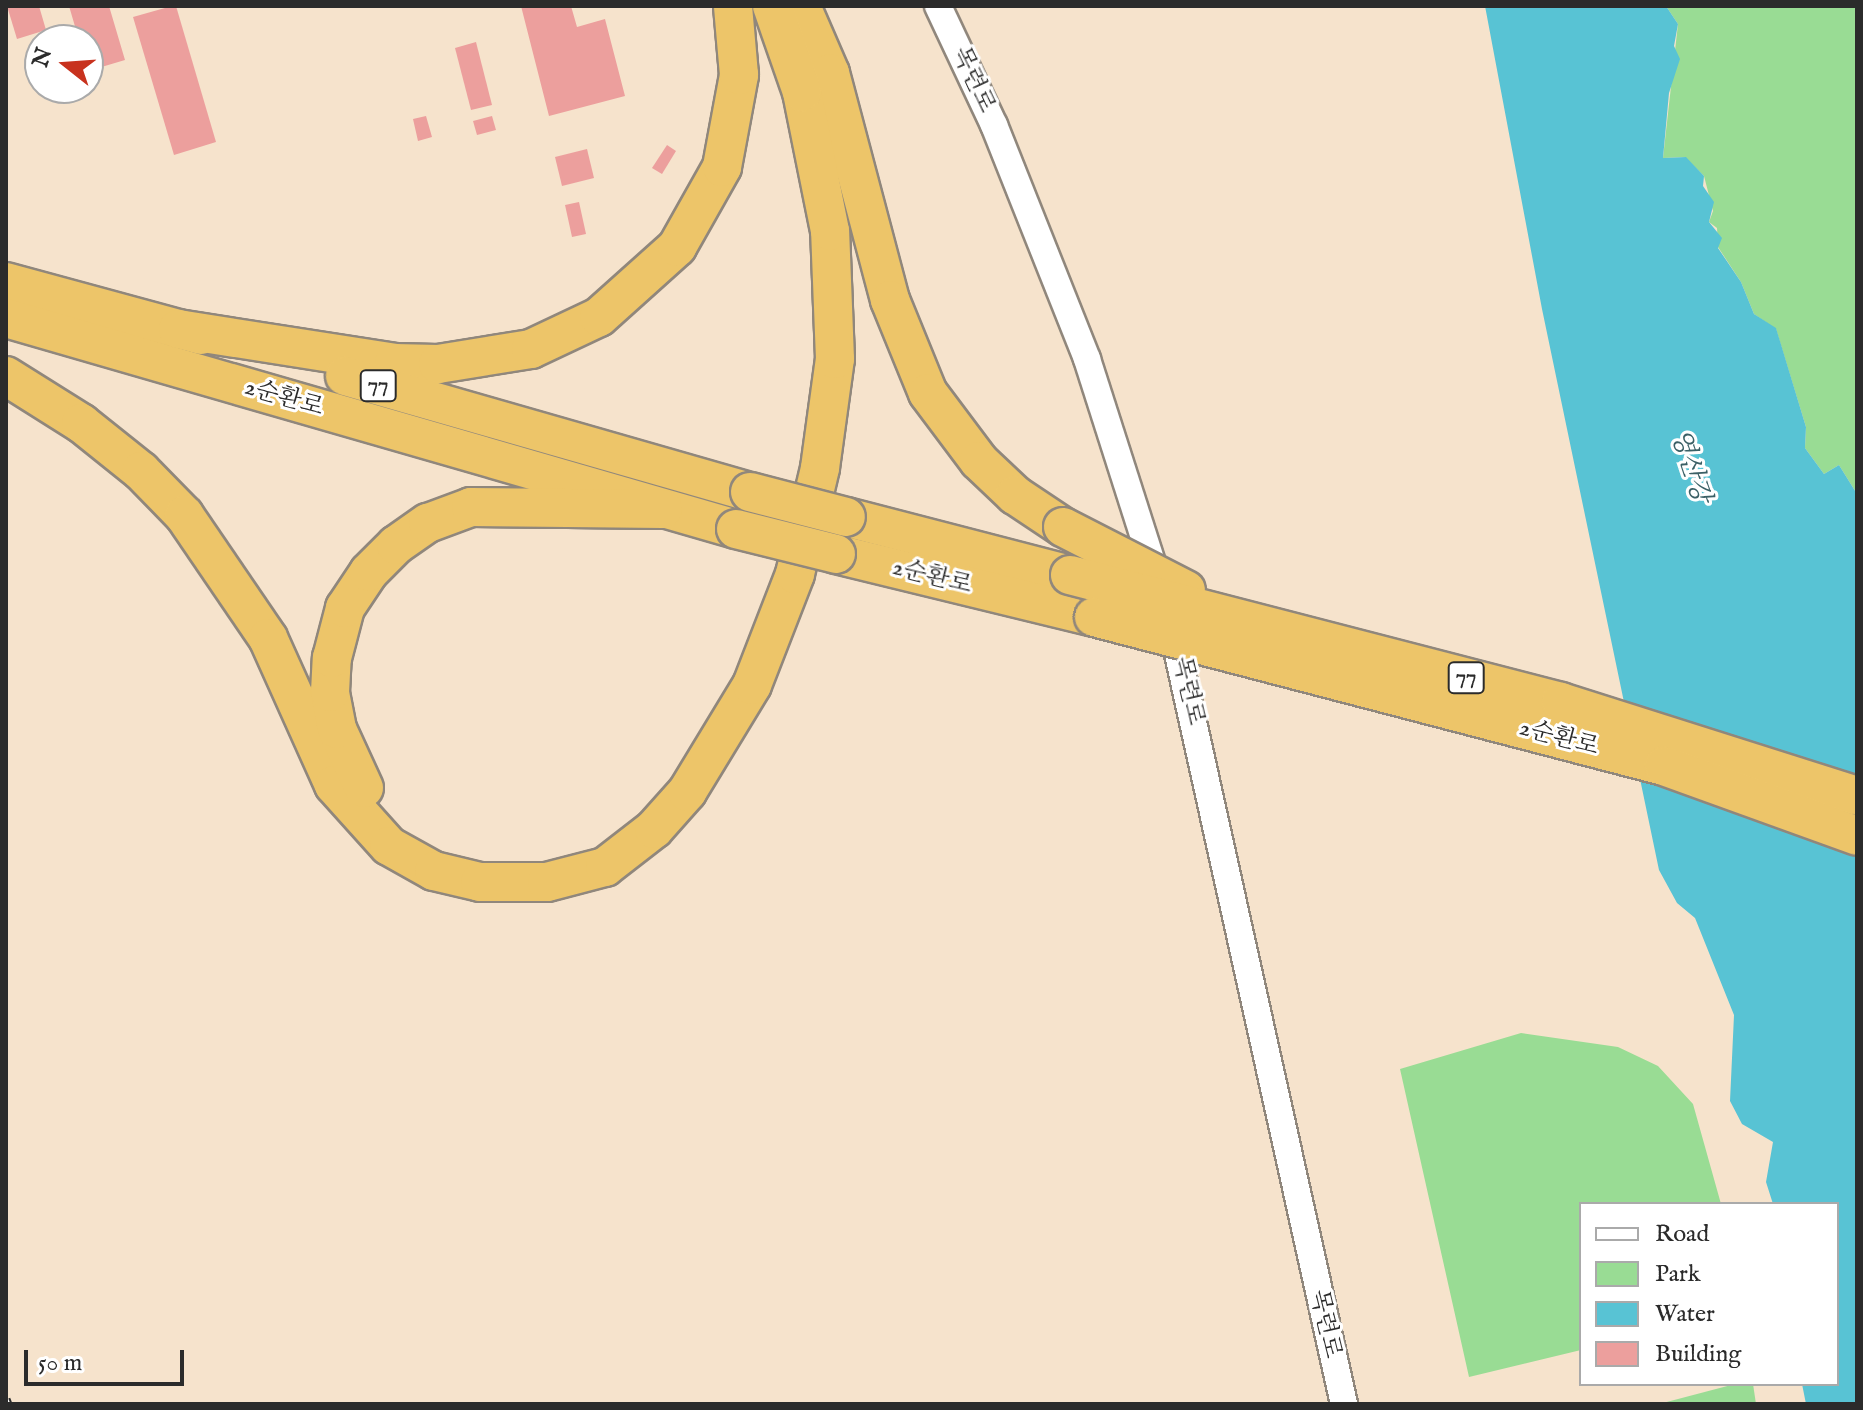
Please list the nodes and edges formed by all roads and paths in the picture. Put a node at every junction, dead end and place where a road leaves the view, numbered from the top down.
1 (733, 6) edge
2 (750, 6) edge
3 (772, 6) edge
4 (801, 6) edge
5 (938, 6) edge
6 (6, 282) edge
7 (6, 318) edge
8 (178, 329) junction
9 (6, 376) edge
10 (663, 509) junction
11 (1237, 618) junction
12 (1857, 796) edge
13 (1857, 836) edge
14 (1344, 1404) edge

1 - 8 highway
2 - 10 highway
3 - 9 highway
4 - 11 highway, bridge
5 - 14 street, 목련로
6 - 8 highway, 2순환로 / 77
7 - 10 highway, 2순환로 / 77
8 - 11 highway, 2순환로 / 77, bridge
10 - 13 highway, 2순환로 / 77, bridge
11 - 12 highway, 2순환로 / 77, bridge

